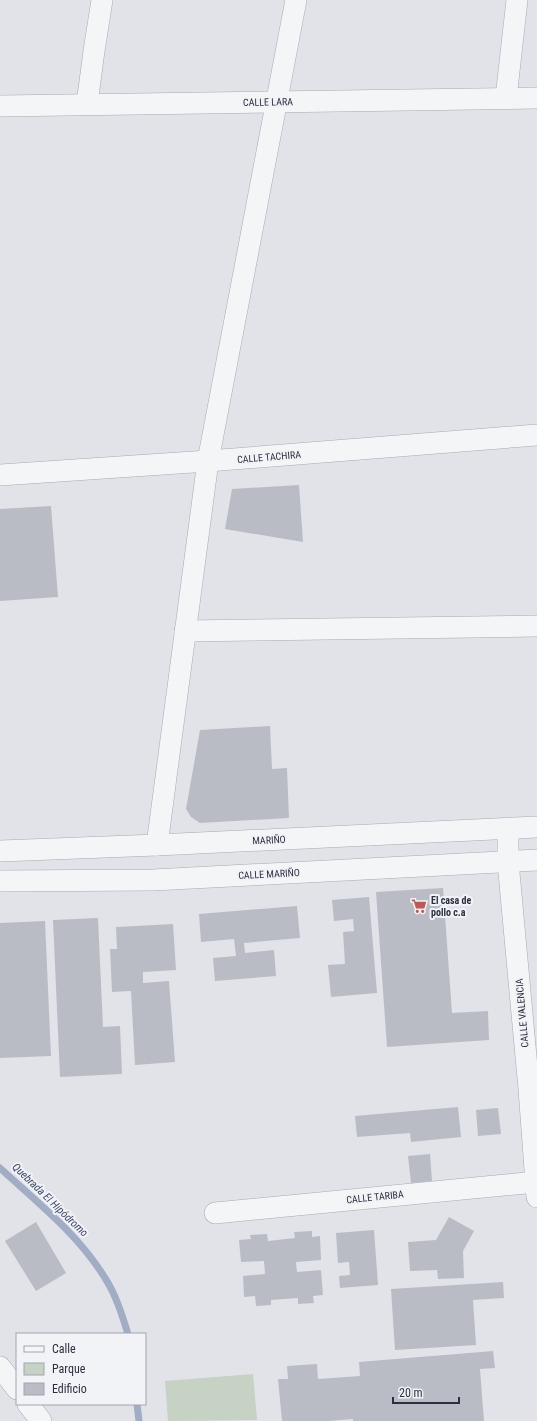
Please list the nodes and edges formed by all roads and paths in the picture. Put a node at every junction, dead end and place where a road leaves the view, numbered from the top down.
1 (102, 0) edge
2 (296, 0) edge
3 (517, 0) edge
4 (506, 98) junction
5 (537, 98) edge
6 (278, 101) junction
7 (87, 104) junction
8 (0, 106) edge
9 (537, 435) edge
10 (208, 461) junction
11 (0, 475) edge
12 (537, 626) edge
13 (185, 631) junction
14 (537, 827) edge
15 (508, 829) junction
16 (157, 845) junction
17 (0, 851) edge
18 (537, 860) edge
19 (508, 862) junction
20 (0, 881) edge
21 (537, 1189) edge
22 (215, 1213) dead end
23 (0, 1367) edge
24 (16, 1388) edge
25 (29, 1405) edge
26 (41, 1421) edge

1 - 7 street
2 - 6 street
3 - 4 street
4 - 5 street, CALLE LARA
4 - 6 street, CALLE LARA
6 - 7 street, CALLE LARA
6 - 10 street
7 - 8 street, CALLE LARA
9 - 10 street, CALLE TACHIRA
10 - 11 street, CALLE TACHIRA
10 - 13 street
12 - 13 street
13 - 16 street
14 - 15 street, MARIÑO
15 - 16 street, MARIÑO
15 - 19 street, CALLE VALENCIA
16 - 17 street, MARIÑO
18 - 19 street, CALLE MARIÑO
19 - 20 street, CALLE MARIÑO
19 - 21 street, CALLE VALENCIA
21 - 22 street, CALLE TARIBA
23 - 24 street
25 - 26 street

